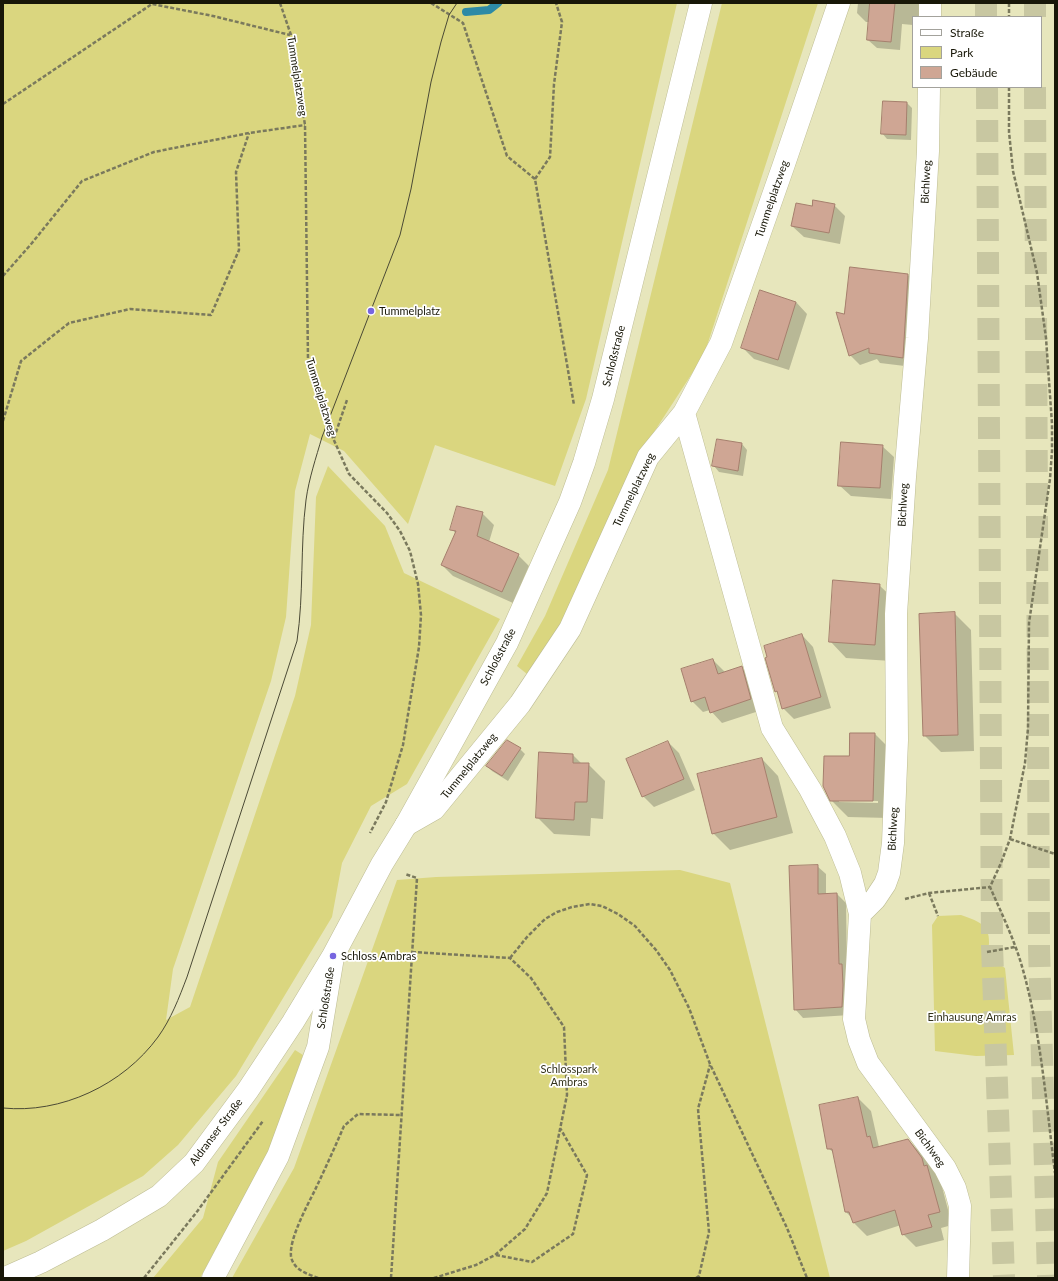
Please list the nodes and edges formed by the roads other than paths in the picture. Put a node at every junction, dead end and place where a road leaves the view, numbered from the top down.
1 (701, 3) edge
2 (839, 3) edge
3 (930, 3) edge
4 (930, 16) edge
5 (929, 88) edge
6 (684, 413) junction
7 (406, 825) junction
8 (860, 914) junction
9 (333, 956) junction
10 (5, 1278) edge
11 (213, 1278) edge
12 (958, 1278) edge

1 - 7 street, Schloßstraße
2 - 6 street, Tummelplatzweg
3 - 4 street
5 - 8 street, Bichlweg
6 - 7 street, Tummelplatzweg
6 - 8 street, Bichlweg
7 - 9 street, Schloßstraße
8 - 12 street, Bichlweg
9 - 10 street, Aldranser Straße
9 - 11 street, Schloßstraße

